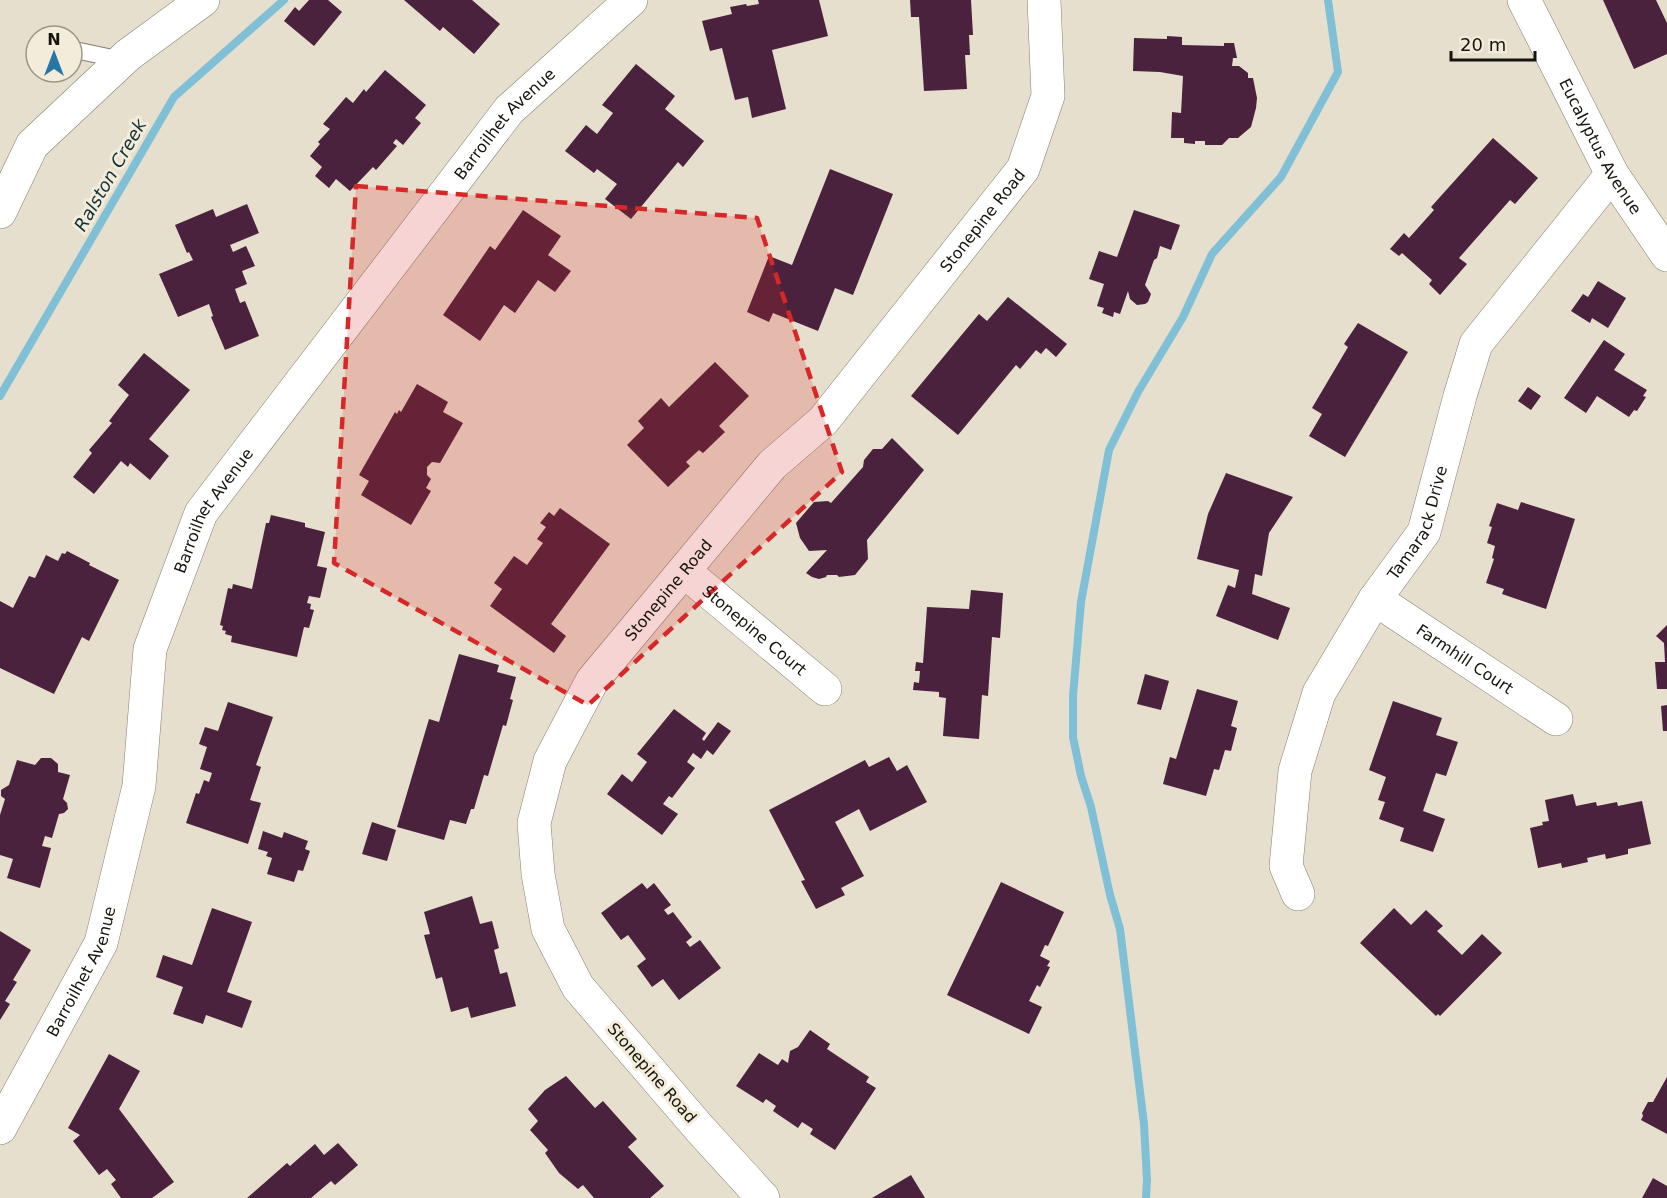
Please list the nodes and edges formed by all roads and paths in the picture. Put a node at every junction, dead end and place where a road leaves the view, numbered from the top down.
1 (203, 0) edge
2 (631, 0) edge
3 (1044, 0) edge
4 (1524, 0) edge
5 (84, 52) edge
6 (122, 60) junction
7 (1612, 174) junction
8 (0, 212) edge
9 (1667, 255) edge
10 (684, 571) junction
11 (1375, 599) junction
12 (825, 688) dead end
13 (1556, 719) dead end
14 (1298, 894) dead end
15 (0, 1128) edge
16 (763, 1198) edge

1 - 6 street
2 - 15 street, Barroilhet Avenue
3 - 10 street, Stonepine Road
4 - 7 street, Eucalyptus Avenue
5 - 6 lane
6 - 8 street
7 - 9 street, Eucalyptus Avenue
7 - 11 street, Tamarack Drive
10 - 12 street, Stonepine Court
10 - 16 street, Stonepine Road
11 - 13 street, Farmhill Court
11 - 14 street, Tamarack Drive

